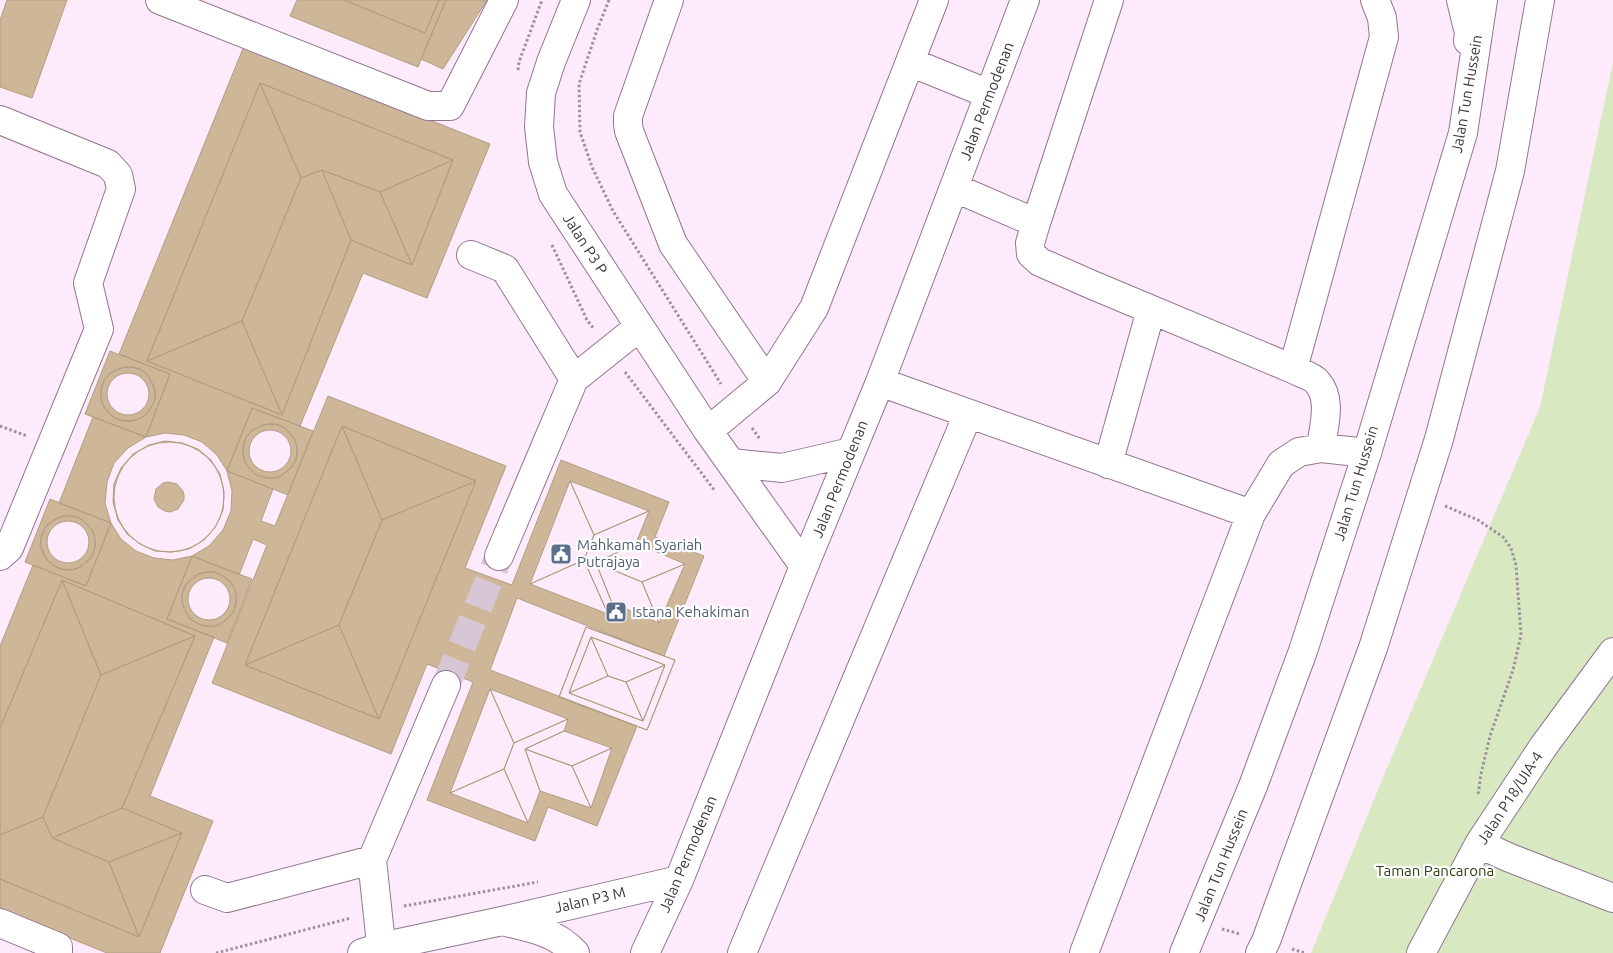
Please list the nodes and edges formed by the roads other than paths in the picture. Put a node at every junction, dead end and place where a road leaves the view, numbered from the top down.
1 (160, 0) edge
2 (504, 0) edge
3 (576, 0) edge
4 (669, 0) edge
5 (934, 0) edge
6 (1025, 0) edge
7 (1108, 0) edge
8 (1375, 0) edge
9 (1461, 0) edge
10 (1483, 0) edge
11 (1540, 0) edge
12 (910, 62) junction
13 (989, 94) junction
14 (0, 120) edge
15 (1463, 133) junction
16 (955, 188) junction
17 (1036, 223) junction
18 (471, 254) dead end
19 (1151, 310) junction
20 (639, 327) junction
21 (1293, 369) junction
22 (574, 379) junction
23 (767, 382) junction
24 (880, 382) junction
25 (968, 414) junction
26 (708, 431) junction
27 (1321, 448) junction
28 (851, 452) junction
29 (1367, 453) junction
30 (731, 462) junction
31 (1108, 464) junction
32 (1251, 514) junction
33 (0, 556) edge
34 (499, 556) tunnel mouth
35 (804, 566) junction
36 (1613, 652) edge
37 (446, 684) tunnel mouth
38 (1479, 844) junction
39 (372, 860) junction
40 (679, 880) junction
41 (205, 890) dead end
42 (1613, 898) edge
43 (502, 921) junction
44 (0, 923) edge
45 (1263, 947) edge
46 (375, 951) edge
47 (58, 953) edge
48 (575, 953) edge
49 (645, 953) edge
50 (742, 953) edge
51 (1084, 953) edge
52 (1184, 953) edge
53 (1421, 953) edge

1 - 2 street
3 - 20 street, Jalan P3 P
4 - 23 street
5 - 12 street
6 - 13 street, Jalan Permodenan
7 - 17 street
8 - 21 street
9 - 15 street
10 - 15 street, Jalan Tun Hussein
11 - 45 street
12 - 13 street
12 - 23 street
13 - 16 street, Jalan Permodenan
14 - 33 street
15 - 29 street, Jalan Tun Hussein
16 - 17 street
16 - 24 street, Jalan Permodenan
17 - 19 street
18 - 22 street
19 - 21 street
19 - 31 street
20 - 22 street
20 - 26 street, Jalan P3 P
21 - 27 street
22 - 34 street
23 - 26 street
24 - 25 street
24 - 28 street, Jalan Permodenan
25 - 31 street
25 - 50 street
26 - 30 street, Jalan P3 P
27 - 29 street
27 - 32 street
28 - 30 street
28 - 35 street, Jalan Permodenan
29 - 52 street, Jalan Tun Hussein
30 - 35 street, Jalan P3 P
31 - 32 street
32 - 51 street
35 - 40 street, Jalan Permodenan
36 - 38 street, Jalan P18/UIA-4
37 - 39 street
38 - 42 street
38 - 53 street, Jalan P18/UIA-4
39 - 41 street
39 - 46 street
40 - 43 street, Jalan P3 M
40 - 49 street, Jalan Permodenan
43 - 46 street, Jalan P3 M
43 - 48 street, Jalan P3 M
44 - 47 street

